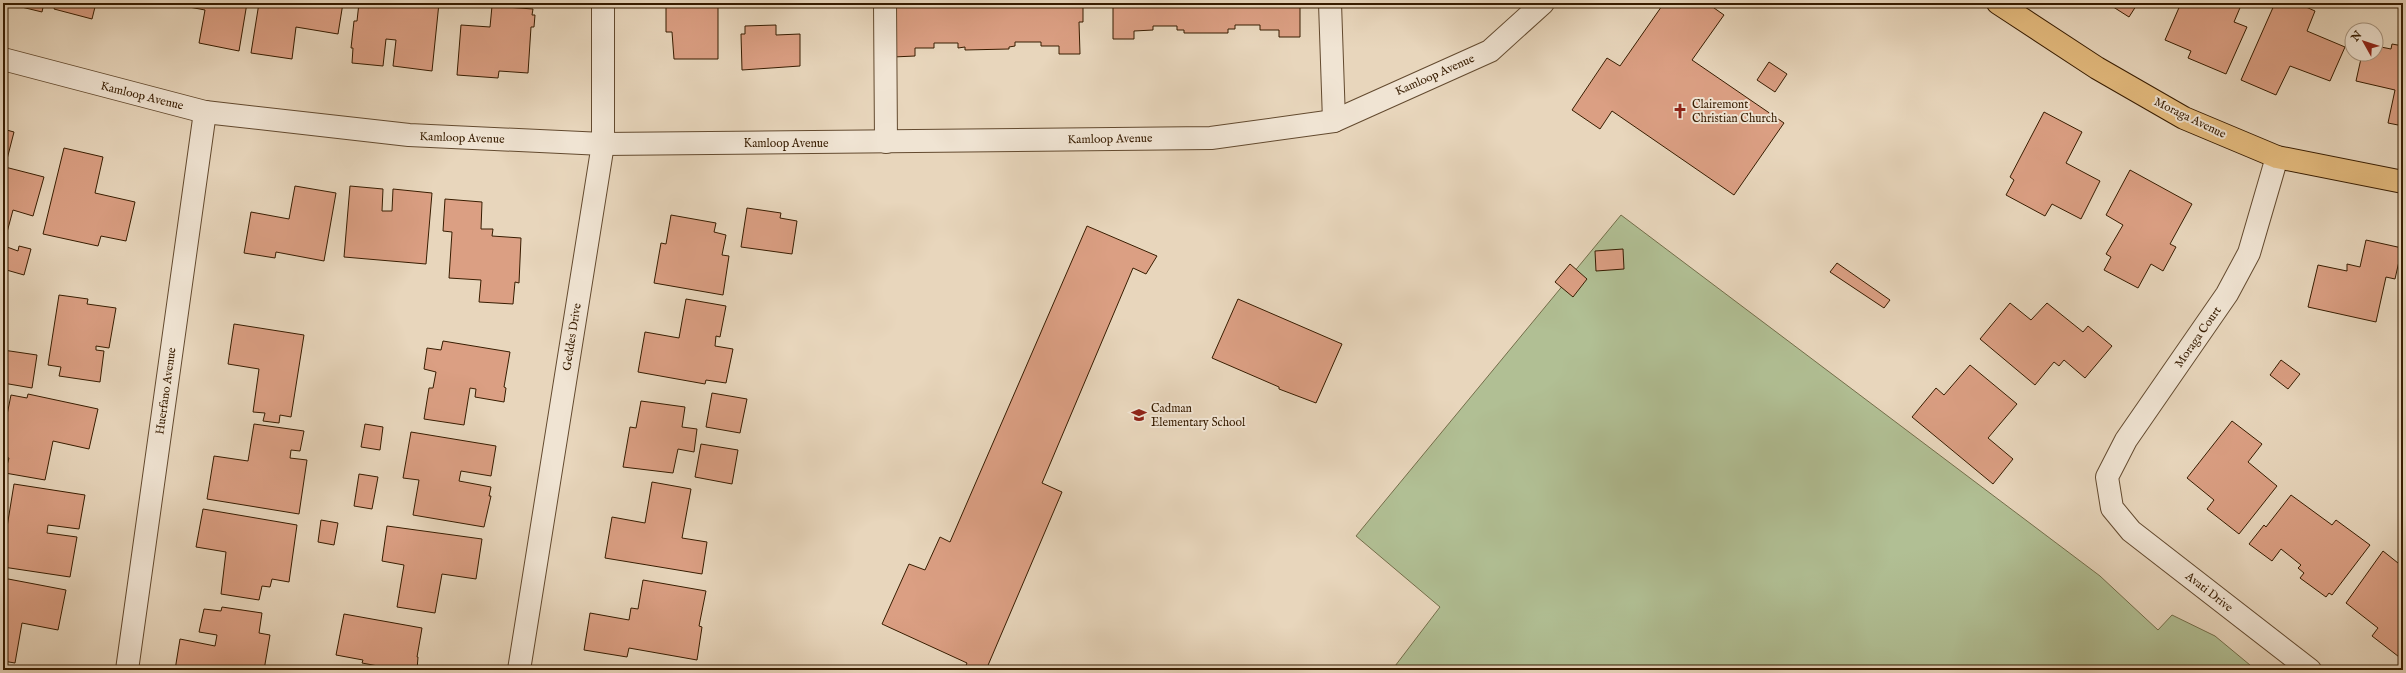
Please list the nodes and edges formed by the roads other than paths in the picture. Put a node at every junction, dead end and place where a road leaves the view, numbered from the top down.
1 (603, 3) edge
2 (884, 3) edge
3 (1330, 3) edge
4 (1544, 3) edge
5 (1998, 3) edge
6 (3, 59) edge
7 (205, 112) junction
8 (1334, 120) junction
9 (886, 142) junction
10 (603, 144) junction
11 (2277, 157) junction
12 (2403, 182) edge
13 (2112, 508) joint
14 (127, 670) edge
15 (519, 670) edge
16 (2310, 670) edge

1 - 10 street, Geddes Drive
2 - 9 street
3 - 8 street
4 - 8 street, Kamloop Avenue
5 - 11 main road, Moraga Avenue
6 - 7 street, Kamloop Avenue
7 - 10 street, Kamloop Avenue
7 - 14 street, Huerfano Avenue
8 - 9 street, Kamloop Avenue
9 - 10 street, Kamloop Avenue
10 - 15 street, Geddes Drive
11 - 12 main road, Moraga Avenue
11 - 13 street, Moraga Court
13 - 16 street, Avati Drive

